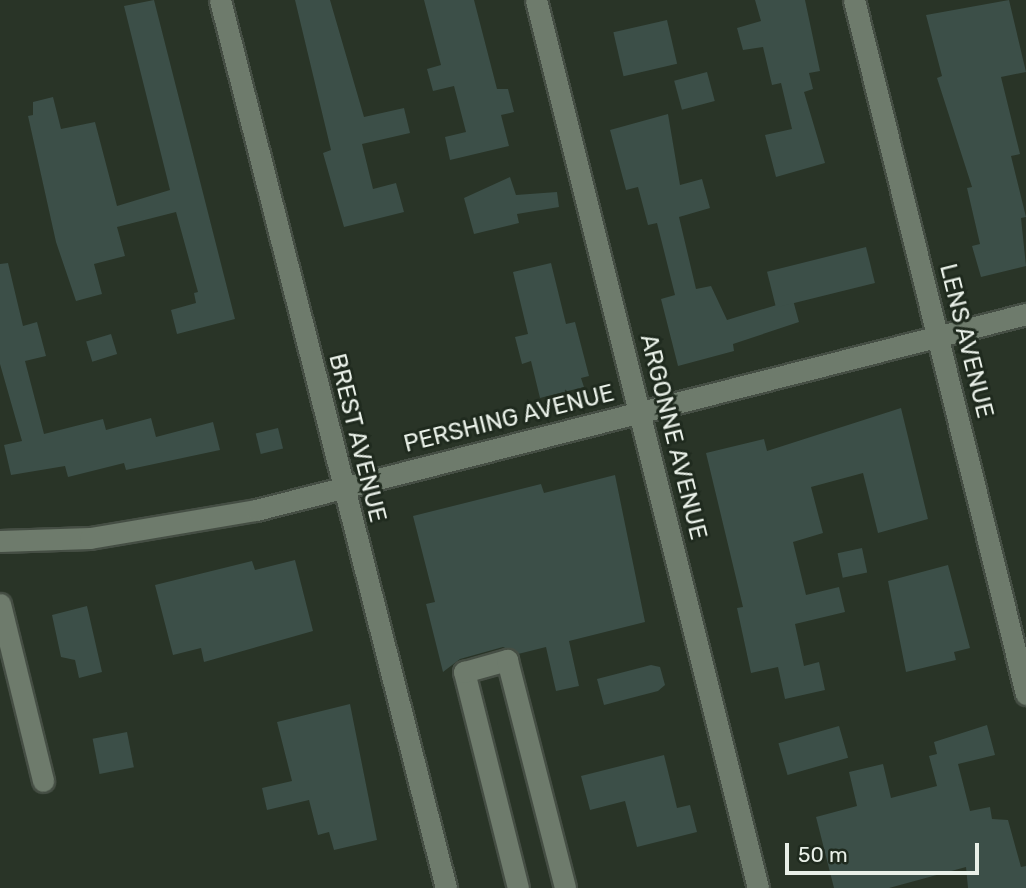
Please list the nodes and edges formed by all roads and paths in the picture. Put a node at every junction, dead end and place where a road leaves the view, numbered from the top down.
1 (220, 0) edge
2 (536, 0) edge
3 (854, 0) edge
4 (1026, 314) edge
5 (938, 335) junction
6 (639, 413) junction
7 (343, 488) junction
8 (0, 541) edge
9 (0, 604) edge
10 (1026, 694) edge
11 (43, 781) dead end
12 (446, 888) edge
13 (518, 888) edge
14 (565, 888) edge
15 (758, 888) edge

1 - 7 street, BREST AVENUE
2 - 6 street, ARGONNE AVENUE
3 - 5 street, LENS AVENUE
4 - 5 street, PERSHING AVENUE
5 - 6 street, PERSHING AVENUE
5 - 10 street, LENS AVENUE
6 - 7 street, PERSHING AVENUE
6 - 15 street, ARGONNE AVENUE
7 - 8 street, PERSHING AVENUE
7 - 12 street, BREST AVENUE
9 - 11 street
13 - 14 street

